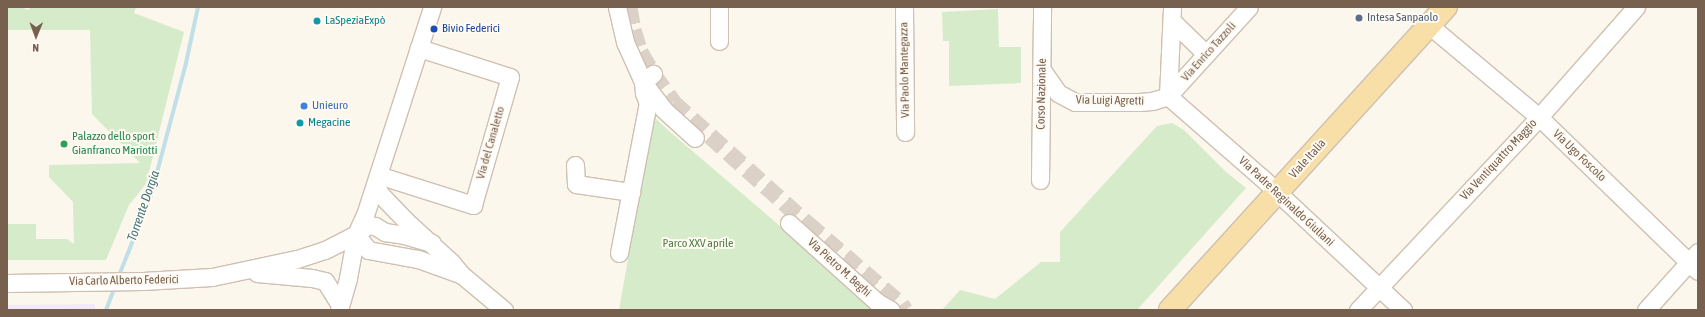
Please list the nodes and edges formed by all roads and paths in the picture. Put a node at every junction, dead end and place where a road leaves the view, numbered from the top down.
1 (432, 7) edge
2 (617, 7) edge
3 (719, 7) edge
4 (904, 7) edge
5 (1042, 7) edge
6 (1249, 7) edge
7 (1446, 7) edge
8 (1636, 7) edge
9 (1172, 14) edge
10 (1436, 31) dead end
11 (719, 41) dead end
12 (419, 48) junction
13 (1206, 54) junction
14 (1042, 70) junction
15 (648, 78) junction
16 (1168, 96) junction
17 (1539, 117) junction
18 (905, 132) dead end
19 (695, 138) dead end
20 (575, 165) dead end
21 (376, 180) junction
22 (1040, 180) dead end
23 (631, 192) junction
24 (1278, 193) junction
25 (789, 223) dead end
26 (356, 234) junction
27 (432, 243) junction
28 (619, 253) dead end
29 (1695, 262) edge
30 (241, 272) junction
31 (462, 275) junction
32 (7, 283) edge
33 (1379, 288) junction
34 (339, 307) edge
35 (504, 310) edge
36 (891, 310) edge
37 (1170, 310) edge
38 (1358, 310) edge
39 (1403, 310) edge
40 (1646, 310) edge

1 - 12 street
2 - 15 street
3 - 11 street
4 - 18 street, Via Paolo Mantegazza
5 - 14 street, Corso Nazionale
6 - 13 street, Via Enrico Tazzoli
7 - 24 main road, Viale Italia
8 - 17 street, Via Ventiquattro Maggio
9 - 13 street
9 - 16 street
10 - 17 street, Via Ugo Foscolo
12 - 21 street
12 - 21 street, Via del Canaletto
13 - 16 street, Via Enrico Tazzoli
14 - 16 street, Via Luigi Agretti
14 - 22 street, Corso Nazionale
15 - 19 street
15 - 23 street
16 - 24 street, Via Padre Reginaldo Giuliani
17 - 29 street, Via Ugo Foscolo
17 - 33 street, Via Ventiquattro Maggio
20 - 23 street
21 - 26 street
21 - 27 street
23 - 28 street
24 - 33 street, Via Padre Reginaldo Giuliani
24 - 37 main road, Viale Italia
25 - 36 street, Via Pietro M. Beghi
26 - 27 street, Via Carlo Alberto Federici
26 - 30 street, Via Carlo Alberto Federici
26 - 31 street
26 - 34 street
27 - 31 street
29 - 40 street
30 - 32 street, Via Carlo Alberto Federici
30 - 34 street, Via Carlo Alberto Federici
31 - 35 street
33 - 38 street, Via Ventiquattro Maggio
33 - 39 street, Via Padre Reginaldo Giuliani

